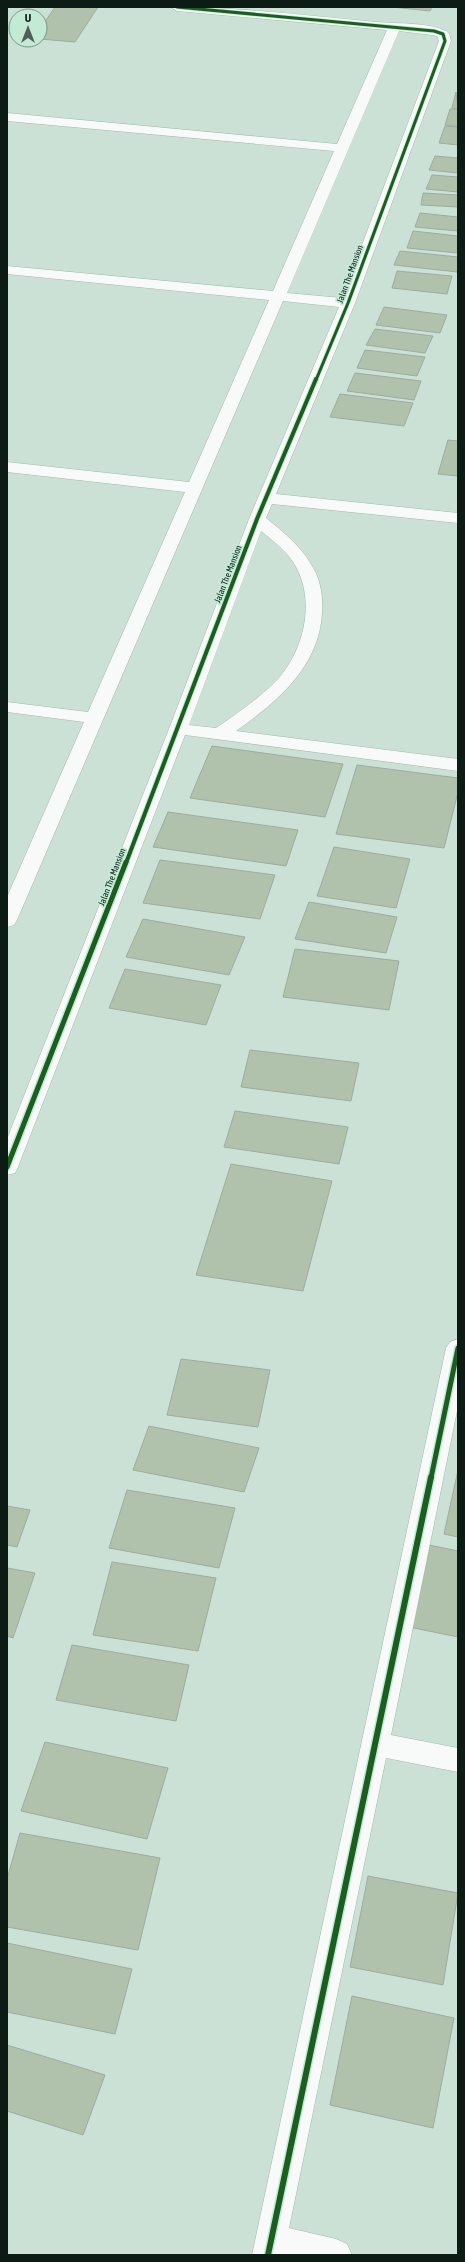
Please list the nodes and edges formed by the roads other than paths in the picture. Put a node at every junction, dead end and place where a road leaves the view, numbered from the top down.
1 (177, 7) edge
2 (394, 26) junction
3 (7, 117) edge
4 (342, 148) junction
5 (7, 270) edge
6 (277, 297) junction
7 (348, 303) junction
8 (7, 467) edge
9 (194, 488) junction
10 (266, 498) junction
11 (458, 518) edge
12 (257, 519) junction
13 (7, 706) edge
14 (94, 718) junction
15 (178, 729) junction
16 (220, 734) junction
17 (458, 765) edge
18 (7, 920) edge
19 (7, 1166) edge
20 (457, 1357) edge
21 (376, 1744) junction
22 (458, 1760) edge
23 (270, 2248) edge
24 (336, 2255) edge

1 - 2 street
2 - 4 street
2 - 7 street, Jalan The Mansion
3 - 4 street
4 - 6 street
5 - 6 street
6 - 7 street
6 - 9 street
7 - 10 street, Jalan The Mansion
8 - 9 street
9 - 14 street
10 - 11 street
10 - 12 street, Jalan The Mansion
12 - 15 street, Jalan The Mansion
12 - 16 street
13 - 14 street
14 - 18 street
15 - 16 street
15 - 19 street, Jalan The Mansion
16 - 17 street
20 - 21 street
21 - 22 street
21 - 23 street
23 - 24 street

